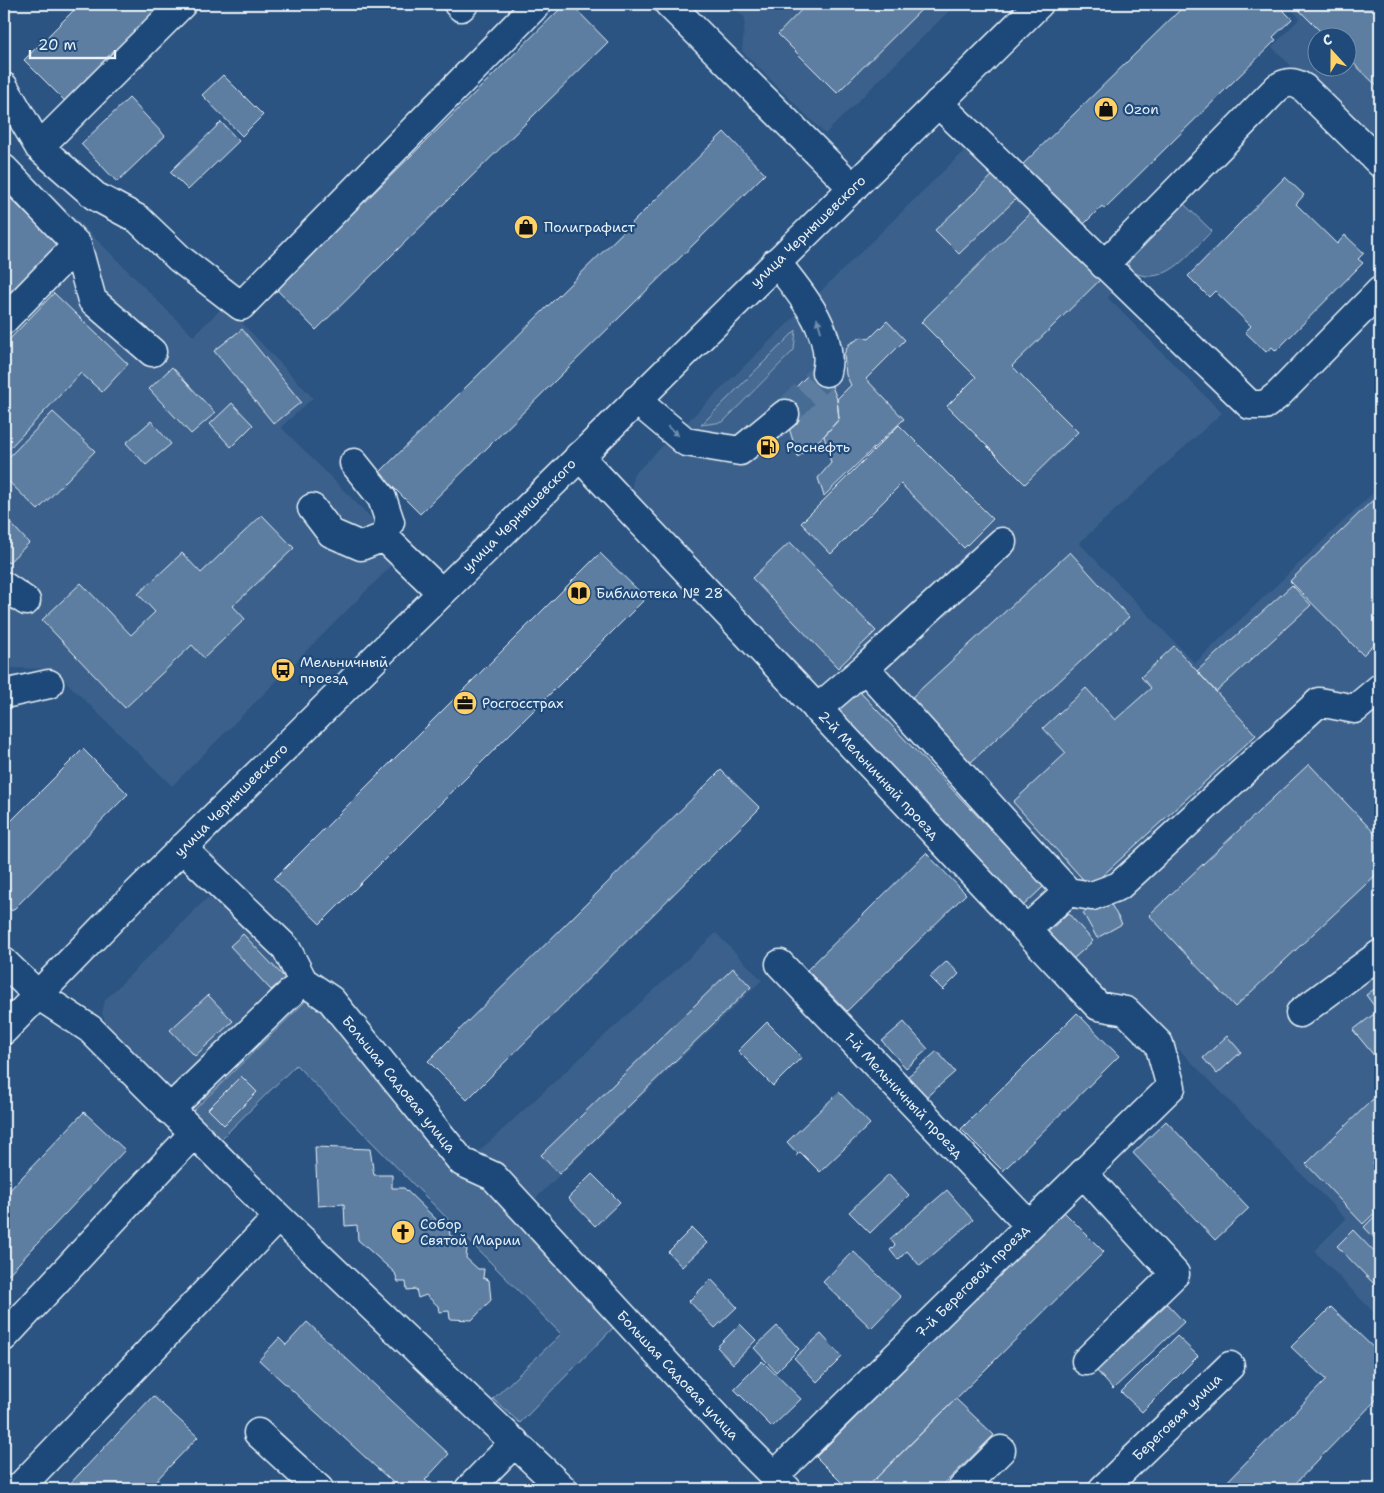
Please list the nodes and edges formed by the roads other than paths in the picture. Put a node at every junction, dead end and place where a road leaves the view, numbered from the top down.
1 (182, 4) edge
2 (458, 4) edge
3 (464, 4) edge
4 (537, 4) edge
5 (669, 4) edge
6 (1039, 4) edge
7 (4, 87) edge
8 (938, 103) junction
9 (39, 147) junction
10 (1380, 163) edge
11 (4, 169) edge
12 (853, 188) junction
13 (77, 245) junction
14 (776, 262) junction
15 (1104, 265) junction
16 (1380, 291) edge
17 (4, 320) edge
18 (152, 352) dead end
19 (826, 372) tunnel mouth
20 (636, 400) junction
21 (785, 414) tunnel mouth
22 (579, 456) junction
23 (354, 463) dead end
24 (312, 508) dead end
25 (384, 537) junction
26 (1002, 542) dead end
27 (4, 586) edge
28 (441, 592) junction
29 (26, 601) dead end
30 (865, 668) junction
31 (49, 684) dead end
32 (1380, 688) edge
33 (4, 694) edge
34 (817, 708) junction
35 (182, 848) junction
36 (1068, 892) junction
37 (1026, 930) junction
38 (1380, 954) edge
39 (4, 962) edge
40 (780, 964) dead end
41 (303, 982) junction
42 (38, 995) junction
43 (1300, 1013) dead end
44 (4, 1030) edge
45 (1171, 1087) joint
46 (169, 1110) junction
47 (193, 1134) junction
48 (1083, 1173) junction
49 (278, 1217) junction
50 (1029, 1225) junction
51 (4, 1337) edge
52 (1086, 1361) dead end
53 (1230, 1366) dead end
54 (258, 1433) dead end
55 (515, 1442) junction
56 (1001, 1450) dead end
57 (781, 1483) edge
58 (18, 1489) edge
59 (319, 1489) edge
60 (469, 1489) edge
61 (563, 1489) edge
62 (962, 1489) edge
63 (1103, 1489) edge

1 - 9 street
2 - 3 street
4 - 9 street
5 - 12 street
6 - 8 street, улица Чернышевского
7 - 9 street
8 - 12 street, улица Чернышевского
8 - 15 street
10 - 15 street
11 - 13 street
12 - 14 street, улица Чернышевского
13 - 17 street
13 - 18 street
19 -> 14 street
14 - 20 street, улица Чернышевского
15 - 16 street
20 -> 21 street
20 - 22 street, улица Чернышевского
22 - 28 street, улица Чернышевского
22 - 34 street, 2-й Мельничный проезд
23 - 25 street
24 - 25 street
25 - 28 street
26 - 30 street
27 - 29 street
28 - 35 street, улица Чернышевского
30 - 34 street
30 - 36 street
31 - 33 street
32 - 36 street
34 - 37 street, 2-й Мельничный проезд
35 - 41 street
35 - 42 street, улица Чернышевского
36 - 37 street
37 - 45 street, 2-й Мельничный проезд
38 - 43 street
39 - 42 street
40 - 50 street, 1-й Мельничный проезд
41 - 46 street
41 - 57 street, Большая Садовая улица
42 - 44 street, улица Чернышевского
42 - 46 street
45 - 48 street, 7-й Береговой проезд
46 - 47 street
47 - 49 street
47 - 51 street
48 - 50 street, 7-й Береговой проезд
48 - 52 street
49 - 55 street
49 - 58 street
50 - 57 street, 7-й Береговой проезд
53 - 63 street, Береговая улица
54 - 59 street
55 - 60 street
55 - 61 street
56 - 62 street

